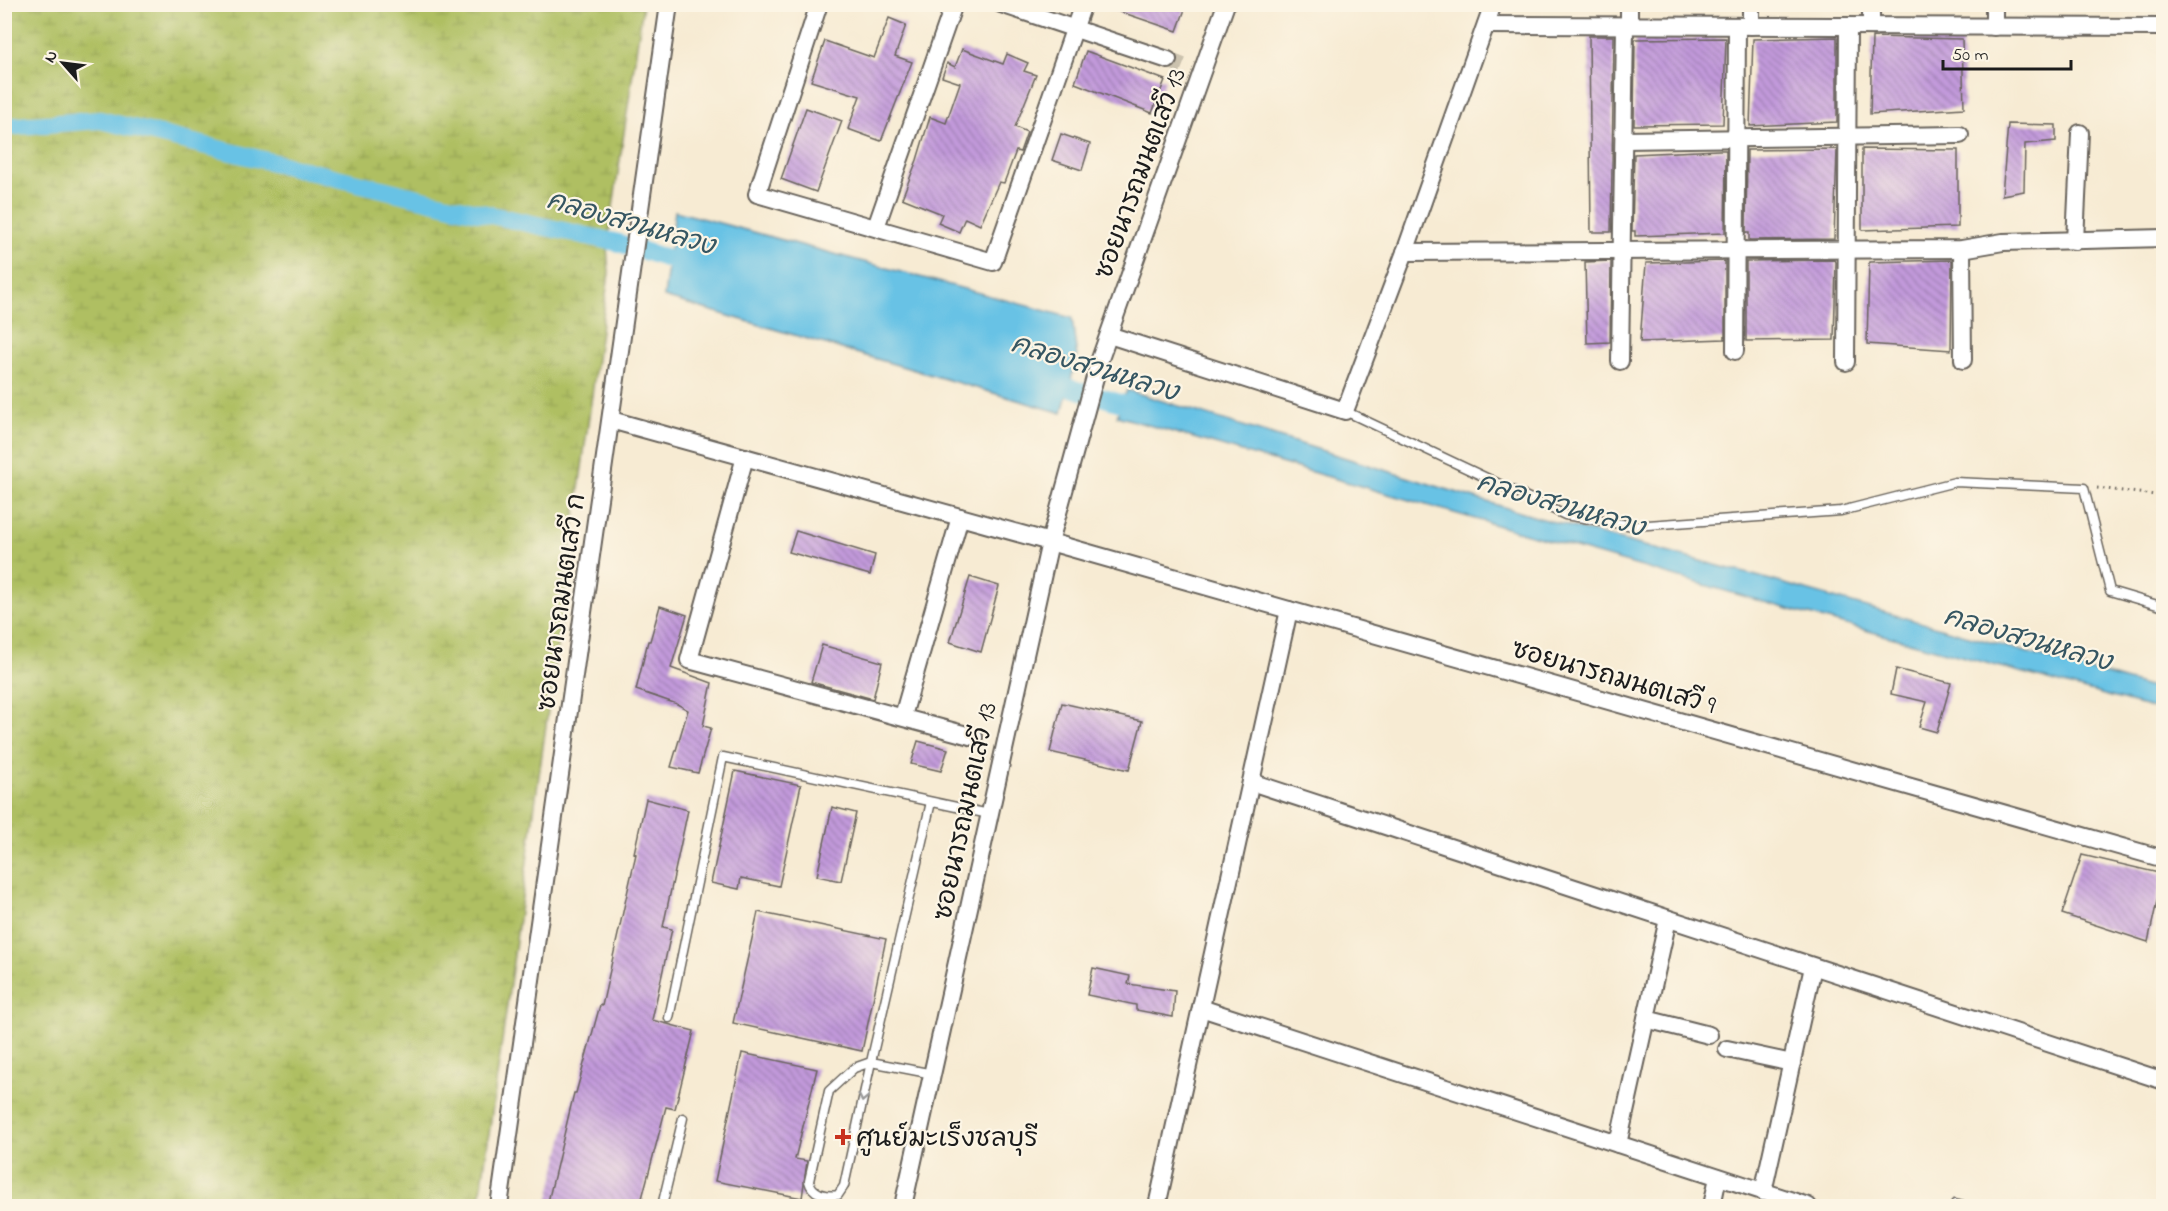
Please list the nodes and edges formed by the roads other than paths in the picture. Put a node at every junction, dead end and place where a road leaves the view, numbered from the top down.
1 (669, 4) edge
2 (819, 4) edge
3 (954, 4) edge
4 (1001, 4) edge
5 (1083, 4) edge
6 (1226, 4) edge
7 (1493, 4) edge
8 (1629, 4) edge
9 (1751, 4) edge
10 (1871, 4) edge
11 (1994, 4) edge
12 (1486, 24) junction
13 (1627, 25) junction
14 (1744, 26) junction
15 (1848, 26) junction
16 (1871, 26) junction
17 (1994, 27) junction
18 (2163, 27) edge
19 (1075, 30) junction
20 (1168, 60) tunnel mouth
21 (2080, 133) dead end
22 (1960, 135) dead end
23 (1848, 136) junction
24 (1735, 138) junction
25 (1624, 140) junction
26 (876, 227) junction
27 (2163, 238) edge
28 (2075, 241) junction
29 (1962, 249) junction
30 (1735, 250) junction
31 (1847, 250) junction
32 (1623, 251) junction
33 (1405, 252) junction
34 (1109, 335) junction
35 (1735, 351) dead end
36 (1964, 360) dead end
37 (1620, 361) dead end
38 (1846, 362) dead end
39 (1345, 411) junction
40 (611, 420) junction
41 (746, 458) junction
42 (960, 517) junction
43 (1050, 542) junction
44 (2163, 607) edge
45 (1289, 610) junction
46 (903, 716) junction
47 (974, 737) dead end
48 (1251, 782) junction
49 (931, 802) junction
50 (989, 814) junction
51 (2163, 859) edge
52 (1668, 919) junction
53 (1813, 967) junction
54 (1201, 1008) junction
55 (669, 1018) dead end
56 (1646, 1019) junction
57 (1709, 1035) dead end
58 (1726, 1049) dead end
59 (871, 1062) junction
60 (1792, 1063) junction
61 (933, 1074) junction
62 (2163, 1081) edge
63 (683, 1118) dead end
64 (1618, 1144) junction
65 (1718, 1177) junction
66 (1763, 1192) junction
67 (499, 1206) edge
68 (662, 1206) edge
69 (903, 1206) edge
70 (1157, 1206) edge
71 (1712, 1206) edge
72 (1808, 1206) edge
73 (1954, 1206) edge
74 (1963, 1206) edge

1 - 40 street, ซอยนารถมนตเสวี ก
2 - 26 street
3 - 26 street
4 - 19 street
5 - 19 street
6 - 34 street, ซอยนารถมนตเสวี 13
7 - 12 street
8 - 13 street
9 - 14 street
10 - 16 street
11 - 17 street
12 - 13 street
12 - 33 street
13 - 14 street
13 - 25 street
14 - 15 street
14 - 24 street
15 - 16 street
15 - 23 street
16 - 17 street
17 - 18 street
19 - 20 street
19 - 26 street
21 - 28 street
22 - 23 street
23 - 24 street
23 - 31 street
24 - 25 street
24 - 30 street
25 - 32 street
27 - 28 street
28 - 29 street
29 - 31 street
29 - 36 street
30 - 31 street
30 - 32 street
30 - 35 street
31 - 38 street
32 - 33 street
32 - 37 street
33 - 39 street
34 - 39 street
34 - 43 street, ซอยนารถมนตเสวี 13
39 - 44 lane
40 - 41 street, ซอยนารถมนตเสวี 9
40 - 67 street, ซอยนารถมนตเสวี ก
41 - 42 street, ซอยนารถมนตเสวี 9
41 - 46 street
42 - 43 street, ซอยนารถมนตเสวี 9
42 - 46 street
43 - 45 street, ซอยนารถมนตเสวี 9
43 - 50 street, ซอยนารถมนตเสวี 13
45 - 48 street
45 - 51 street, ซอยนารถมนตเสวี 9
46 - 47 street
48 - 52 street
48 - 54 street
49 - 50 lane
49 - 55 lane
49 - 59 lane
50 - 61 street, ซอยนารถมนตเสวี 13
52 - 53 street
52 - 56 street
53 - 60 street
53 - 62 street
54 - 64 street
54 - 70 street
56 - 57 street
56 - 64 street
58 - 60 street
59 -> 59 lane
59 - 61 lane
60 - 66 street
61 - 69 street, ซอยนารถมนตเสวี 13
63 - 68 lane
64 - 65 street
65 - 66 street
65 - 71 street
66 - 72 street
73 - 74 lane

